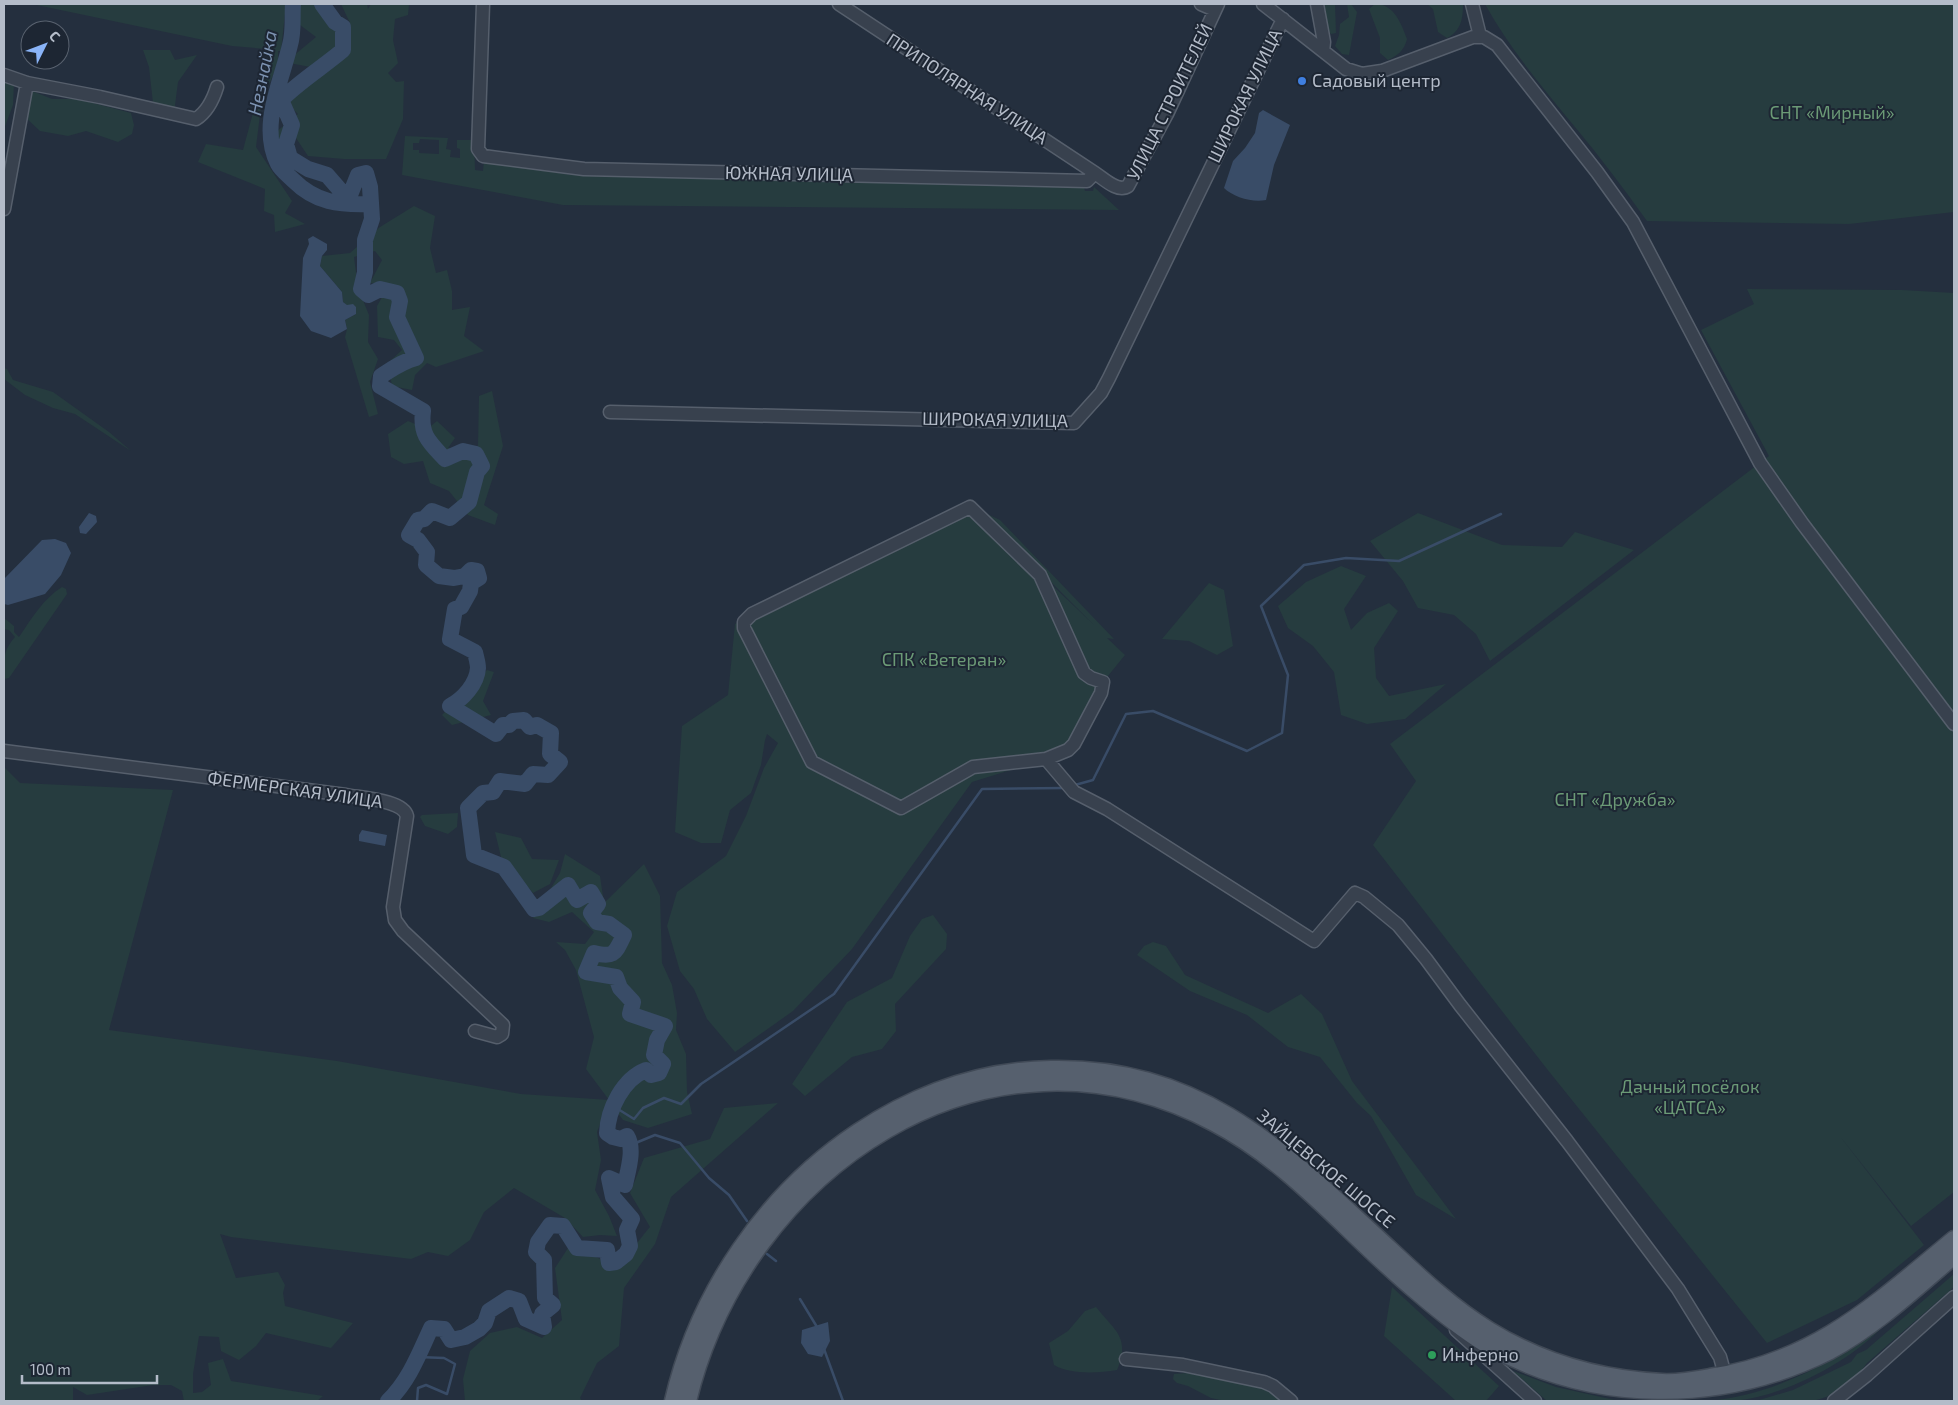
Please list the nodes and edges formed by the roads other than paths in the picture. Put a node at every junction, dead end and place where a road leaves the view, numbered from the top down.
1 (484, 4) edge
2 (839, 4) edge
3 (1201, 4) edge
4 (1263, 4) edge
5 (1317, 4) edge
6 (1472, 4) edge
7 (1216, 7) edge
8 (1283, 19) junction
9 (1480, 36) junction
10 (1323, 51) junction
11 (4, 75) edge
12 (27, 83) junction
13 (217, 87) dead end
14 (1095, 174) junction
15 (4, 209) edge
16 (610, 412) dead end
17 (1954, 724) edge
18 (4, 751) edge
19 (1046, 759) junction
20 (475, 1031) dead end
21 (1954, 1238) edge
22 (1954, 1256) edge
23 (1418, 1294) junction
24 (1954, 1297) edge
25 (1126, 1359) dead end
26 (1725, 1375) junction
27 (1618, 1376) junction
28 (1642, 1394) edge
29 (673, 1401) edge
30 (688, 1401) edge
31 (1291, 1401) edge
32 (1535, 1401) edge
33 (1834, 1401) edge

1 - 14 street, ЮЖНАЯ УЛИЦА
2 - 14 street, ПРИПОЛЯРНАЯ УЛИЦА
3 - 7 street
4 - 8 street
5 - 10 street
6 - 9 street
7 - 14 street, УЛИЦА СТРОИТЕЛЕЙ
8 - 10 street
8 - 16 street, ШИРОКАЯ УЛИЦА
9 - 10 street
9 - 17 street
11 - 12 street
12 - 13 street
12 - 15 street
18 - 20 street, ФЕРМЕРСКАЯ УЛИЦА
19 - 19 street
19 - 26 street
21 - 26 main road, ЗАЙЦЕВСКОЕ ШОССЕ
22 - 28 main road, ЗАЙЦЕВСКОЕ ШОССЕ
23 - 28 main road, ЗАЙЦЕВСКОЕ ШОССЕ
23 - 30 main road, ЗАЙЦЕВСКОЕ ШОССЕ
23 - 32 street
24 - 33 street
25 - 31 street
26 - 28 main road, ЗАЙЦЕВСКОЕ ШОССЕ
27 - 28 main road, ЗАЙЦЕВСКОЕ ШОССЕ
27 - 28 street
27 - 29 main road, ЗАЙЦЕВСКОЕ ШОССЕ

